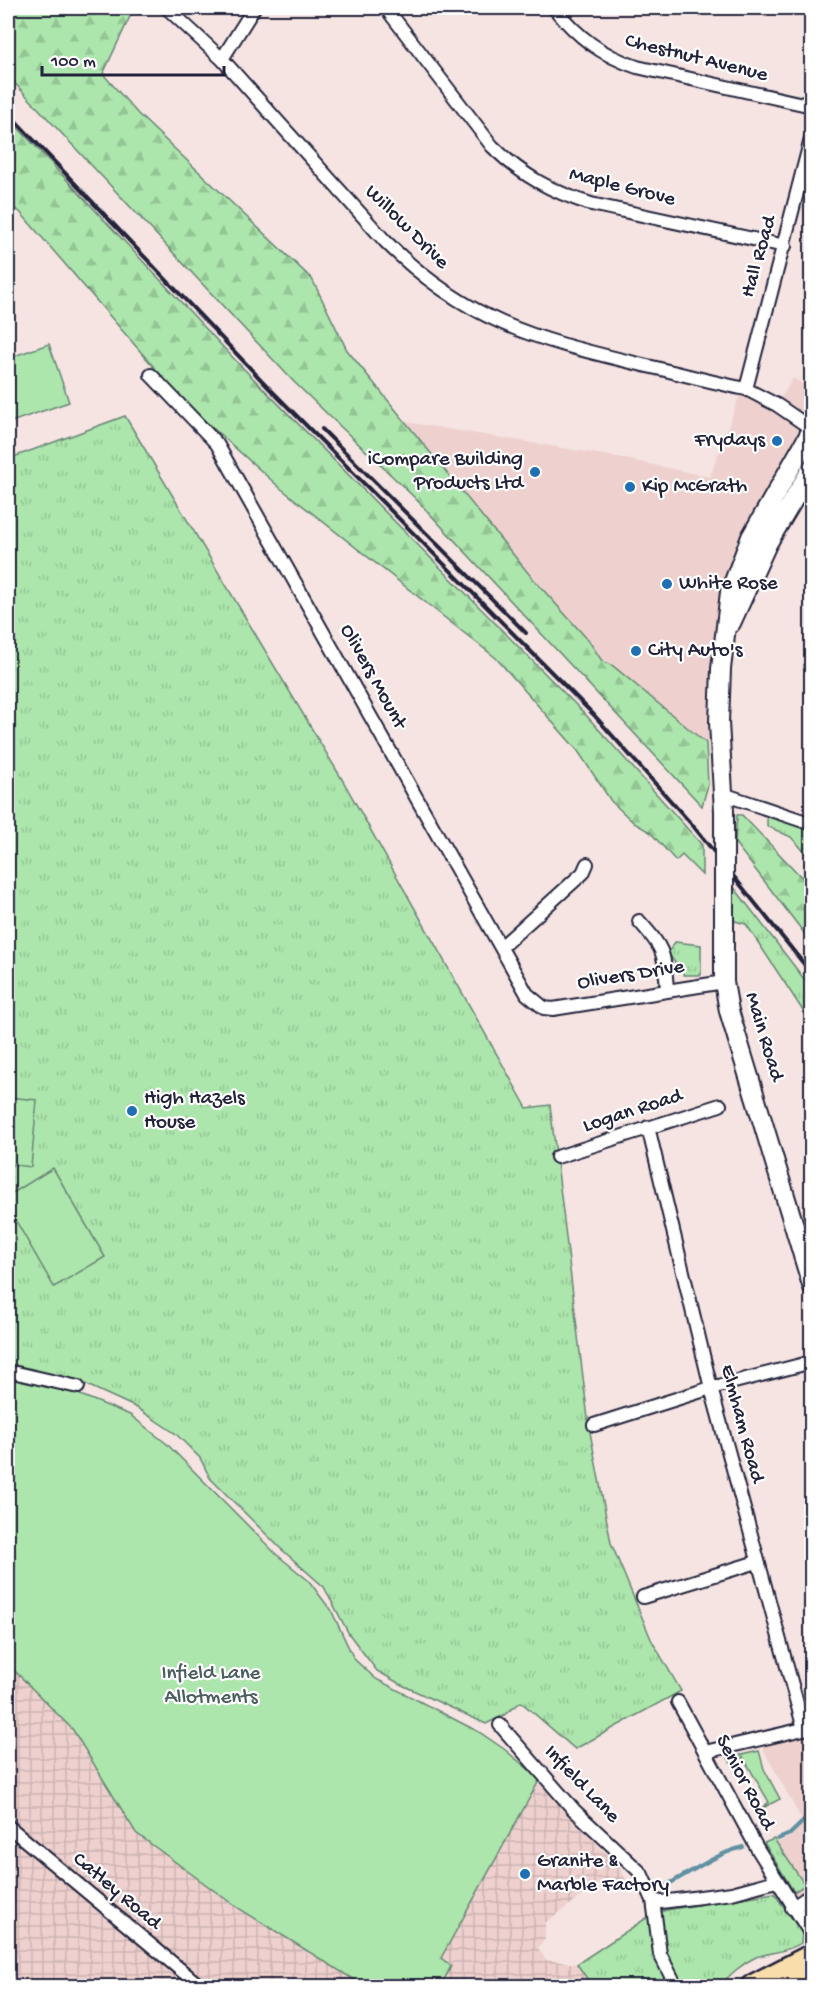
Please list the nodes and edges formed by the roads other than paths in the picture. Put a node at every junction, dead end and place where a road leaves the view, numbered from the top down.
1 (167, 8) edge
2 (254, 8) edge
3 (386, 8) edge
4 (554, 8) edge
5 (222, 59) junction
6 (812, 106) edge
7 (812, 135) edge
8 (785, 246) junction
9 (152, 375) dead end
10 (746, 389) junction
11 (812, 430) edge
12 (812, 468) edge
13 (727, 632) junction
14 (724, 803) junction
15 (812, 824) edge
16 (586, 864) dead end
17 (639, 921) dead end
18 (501, 947) junction
19 (724, 982) junction
20 (667, 989) junction
21 (544, 1008) joint
22 (720, 1105) dead end
23 (648, 1127) junction
24 (557, 1157) dead end
25 (812, 1285) edge
26 (812, 1362) edge
27 (8, 1371) edge
28 (78, 1387) dead end
29 (711, 1388) junction
30 (594, 1425) dead end
31 (757, 1562) junction
32 (643, 1597) dead end
33 (678, 1702) dead end
34 (500, 1725) dead end
35 (808, 1728) edge
36 (705, 1752) junction
37 (8, 1826) edge
38 (776, 1881) junction
39 (812, 1894) edge
40 (653, 1900) junction
41 (792, 1908) junction
42 (812, 1936) edge
43 (812, 1955) edge
44 (812, 1975) edge
45 (200, 1986) edge
46 (676, 1986) edge
47 (752, 1986) edge
48 (791, 1986) edge

1 - 5 street, Willow Drive
2 - 5 street
3 - 8 street, Maple Grove
4 - 6 street, Chestnut Avenue
5 - 10 street, Willow Drive
7 - 8 street, Hall Road
8 - 10 street, Hall Road
9 - 18 street, Olivers Mount
10 - 11 street, Willow Drive
11 - 13 main road
12 - 13 main road
13 - 14 main road, Main Road
14 - 15 street
14 - 19 main road, Main Road, bridge
16 - 18 street
17 - 20 street
18 - 21 street, Olivers Mount
19 - 20 street, Olivers Drive
19 - 25 main road, Main Road
20 - 21 street, Olivers Drive
22 - 23 street, Logan Road
23 - 24 street, Logan Road
23 - 29 street, Elmham Road
26 - 29 street
27 - 28 street
29 - 30 street
29 - 31 street, Elmham Road
31 - 32 street
31 - 35 street, Elmham Road
33 - 36 street, Senior Road
34 - 40 street, Infield Lane
35 - 36 street
36 - 38 street, Senior Road
37 - 45 street, Catley Road
38 - 40 street
38 - 41 street, Senior Road
39 - 41 street
40 - 46 street, Infield Lane
41 - 42 street, Senior Road
43 - 47 highway
44 - 48 highway

